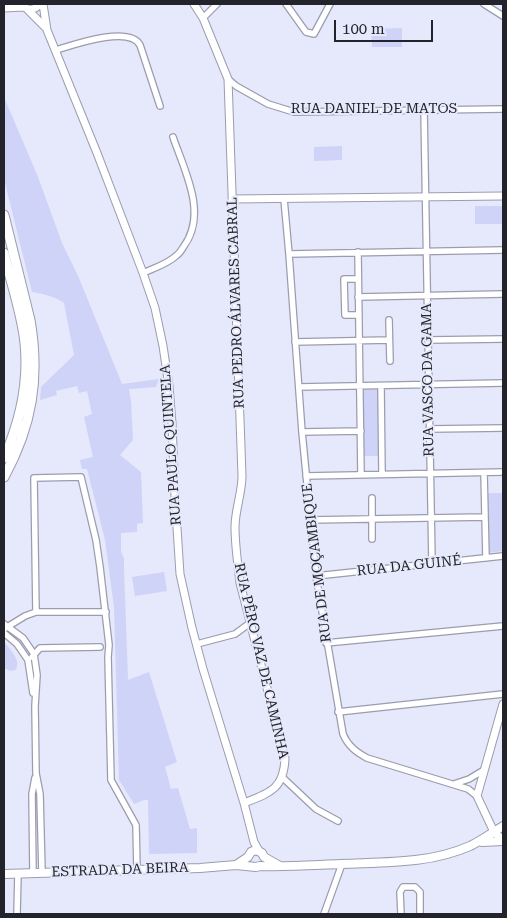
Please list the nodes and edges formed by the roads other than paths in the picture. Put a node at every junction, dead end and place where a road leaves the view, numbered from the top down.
1 (42, 4) edge
2 (194, 4) edge
3 (217, 4) edge
4 (286, 4) edge
5 (330, 4) edge
6 (484, 4) edge
7 (24, 6) edge
8 (4, 8) edge
9 (503, 16) edge
10 (203, 18) junction
11 (47, 30) junction
12 (56, 50) junction
13 (228, 79) junction
14 (160, 106) dead end
15 (503, 109) edge
16 (424, 110) junction
17 (173, 136) dead end
18 (503, 196) edge
19 (425, 197) junction
20 (284, 199) junction
21 (232, 200) junction
22 (4, 215) edge
23 (503, 250) edge
24 (426, 251) junction
25 (358, 252) junction
26 (289, 254) junction
27 (4, 259) edge
28 (143, 273) junction
29 (358, 279) junction
30 (503, 294) edge
31 (427, 296) junction
32 (358, 297) junction
33 (358, 315) junction
34 (389, 320) dead end
35 (503, 339) edge
36 (390, 340) junction
37 (428, 340) junction
38 (359, 341) junction
39 (295, 342) junction
40 (390, 361) dead end
41 (503, 384) edge
42 (428, 385) junction
43 (360, 386) junction
44 (381, 386) junction
45 (299, 387) junction
46 (503, 428) edge
47 (429, 429) junction
48 (360, 430) junction
49 (302, 432) junction
50 (4, 458) edge
51 (503, 472) edge
52 (484, 473) junction
53 (382, 474) junction
54 (430, 474) junction
55 (361, 475) junction
56 (306, 476) junction
57 (4, 477) edge
58 (372, 498) dead end
59 (485, 517) junction
60 (431, 518) junction
61 (372, 519) junction
62 (310, 520) junction
63 (235, 527) joint
64 (372, 539) dead end
65 (503, 556) edge
66 (486, 558) junction
67 (432, 563) junction
68 (316, 576) junction
69 (36, 612) junction
70 (106, 612) junction
71 (250, 623) junction
72 (503, 626) edge
73 (5, 629) edge
74 (107, 635) junction
75 (326, 643) junction
76 (196, 644) junction
77 (100, 646) junction
78 (34, 654) junction
79 (108, 657) junction
80 (28, 660) junction
81 (503, 694) edge
82 (503, 704) edge
83 (35, 706) junction
84 (338, 712) junction
85 (484, 770) junction
86 (36, 773) junction
87 (282, 777) junction
88 (454, 784) junction
89 (477, 796) junction
90 (244, 803) junction
91 (338, 821) dead end
92 (489, 822) junction
93 (503, 825) edge
94 (494, 832) junction
95 (503, 840) edge
96 (477, 842) junction
97 (256, 854) junction
98 (342, 864) junction
99 (236, 865) junction
100 (257, 866) junction
101 (281, 866) junction
102 (137, 870) junction
103 (33, 873) junction
104 (42, 873) junction
105 (4, 874) edge
106 (18, 874) junction
107 (17, 914) edge
108 (324, 914) edge
109 (401, 914) edge
110 (420, 914) edge

1 - 7 street
1 - 11 street, RUA PAULO QUINTELA
2 - 10 street
3 - 10 street
4 - 5 street
6 - 9 street
7 - 8 street
7 - 11 street, RUA PAULO QUINTELA
10 - 13 street
11 - 12 street, RUA PAULO QUINTELA
12 - 14 street
12 - 28 street, RUA PAULO QUINTELA
13 - 16 street, RUA DANIEL DE MATOS
13 - 21 street, RUA PEDRO ÁLVARES CABRAL
15 - 16 street, RUA DANIEL DE MATOS
16 - 19 street, RUA VASCO DA GAMA
17 - 28 street
18 - 19 street
19 - 20 street
19 - 24 street, RUA VASCO DA GAMA
20 - 21 street
20 - 26 street, RUA DE MOÇAMBIQUE
21 - 63 street, RUA PEDRO ÁLVARES CABRAL
22 - 57 main road
23 - 24 street
24 - 25 street
24 - 31 street, RUA VASCO DA GAMA
25 - 26 street
25 - 29 street
26 - 39 street, RUA DE MOÇAMBIQUE
27 - 50 main road
28 - 76 street, RUA PAULO QUINTELA
29 - 32 street
29 - 33 street
30 - 31 street
31 - 32 street
31 - 37 street, RUA VASCO DA GAMA
32 - 33 street
33 - 38 street
34 - 36 street
35 - 37 street
36 - 38 street
36 - 40 street
37 - 42 street, RUA VASCO DA GAMA
38 - 39 street
38 - 43 street
39 - 45 street, RUA DE MOÇAMBIQUE
41 - 42 street
42 - 44 street
42 - 47 street, RUA VASCO DA GAMA
43 - 44 street
43 - 45 street
43 - 48 street
44 - 53 street
45 - 49 street, RUA DE MOÇAMBIQUE
46 - 47 street
47 - 54 street, RUA VASCO DA GAMA
48 - 49 street
48 - 55 street
49 - 56 street, RUA DE MOÇAMBIQUE
51 - 52 street
52 - 54 street
52 - 59 street
53 - 54 street
53 - 55 street
54 - 60 street, RUA VASCO DA GAMA
55 - 56 street
56 - 62 street, RUA DE MOÇAMBIQUE
58 - 61 street
59 - 60 street
59 - 66 street
60 - 61 street
60 - 67 street, RUA VASCO DA GAMA
61 - 62 street
61 - 64 street
62 - 68 street, RUA DE MOÇAMBIQUE
63 - 71 street, RUA PÊRO VAZ DE CAMINHA
65 - 66 street, RUA DA GUINÉ
66 - 67 street, RUA DA GUINÉ
67 - 68 street, RUA DA GUINÉ
68 - 75 street, RUA DE MOÇAMBIQUE
69 - 70 street
69 - 70 street
69 - 73 street
70 - 74 street
71 - 76 street
71 - 87 street, RUA PÊRO VAZ DE CAMINHA
72 - 75 street
73 - 78 street
73 - 80 street
74 - 77 street
74 - 79 street
75 - 84 street, RUA DE MOÇAMBIQUE
76 - 90 street, RUA PAULO QUINTELA
77 - 78 street
77 - 79 street
78 - 80 street
78 - 83 street
79 - 102 street
80 - 83 street
81 - 84 street
82 - 85 street
83 - 86 street
84 - 88 street, RUA DE MOÇAMBIQUE
85 - 88 street
85 - 89 street
86 - 103 street
86 - 104 street
87 - 90 street, RUA PÊRO VAZ DE CAMINHA
87 - 91 street
88 - 89 street, RUA DE MOÇAMBIQUE
89 - 92 street
90 - 97 street, RUA PAULO QUINTELA
92 - 93 street
92 - 94 street
92 - 96 street
93 - 94 main road, ESTRADA DA BEIRA
93 - 95 main road
94 - 95 street
94 - 96 main road, ESTRADA DA BEIRA
95 - 96 main road, ESTRADA DA BEIRA
96 - 98 main road, ESTRADA DA BEIRA
97 - 99 main road, ESTRADA DA BEIRA
97 - 100 main road
97 - 100 main road
97 - 101 main road, ESTRADA DA BEIRA
98 - 101 main road, ESTRADA DA BEIRA
98 - 108 street
99 - 100 main road, ESTRADA DA BEIRA
99 - 102 main road, ESTRADA DA BEIRA
100 - 101 main road, ESTRADA DA BEIRA
102 - 104 main road, ESTRADA DA BEIRA
103 - 104 main road, ESTRADA DA BEIRA
103 - 106 main road, ESTRADA DA BEIRA
105 - 106 main road, ESTRADA DA BEIRA
106 - 107 street
109 - 110 street

